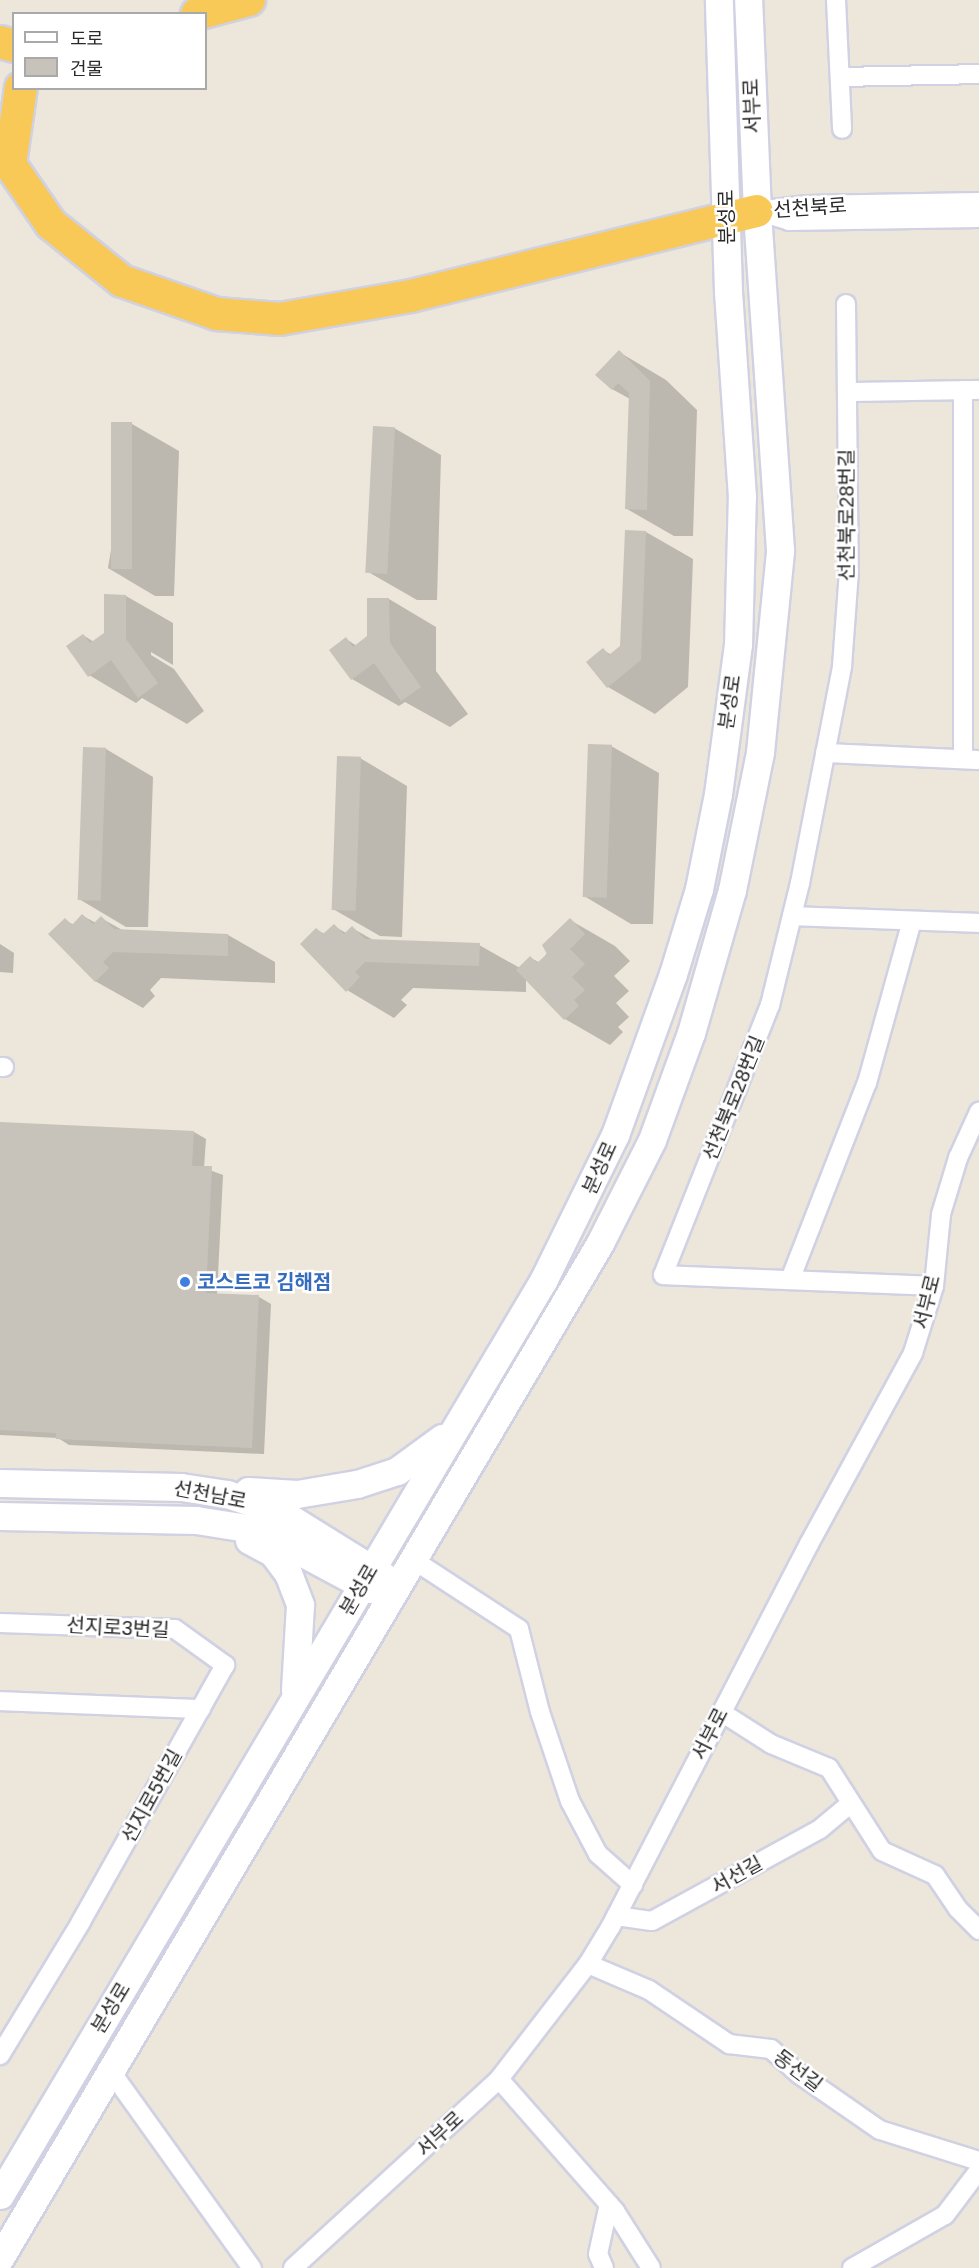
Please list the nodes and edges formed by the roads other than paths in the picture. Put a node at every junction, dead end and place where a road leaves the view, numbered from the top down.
1 (249, 0) edge
2 (719, 0) edge
3 (748, 0) edge
4 (836, 0) edge
5 (204, 12) edge
6 (979, 74) edge
7 (840, 78) junction
8 (21, 90) edge
9 (842, 129) dead end
10 (5, 157) edge
11 (979, 202) edge
12 (742, 215) junction
13 (979, 218) edge
14 (846, 303) dead end
15 (971, 390) edge
16 (847, 392) junction
17 (825, 753) junction
18 (971, 760) edge
19 (792, 916) junction
20 (912, 921) junction
21 (979, 923) edge
22 (979, 1112) edge
23 (790, 1280) junction
24 (934, 1286) junction
25 (453, 1430) junction
26 (0, 1483) edge
27 (182, 1487) junction
28 (0, 1516) edge
29 (216, 1523) junction
30 (412, 1559) junction
31 (367, 1576) junction
32 (392, 1592) junction
33 (0, 1623) edge
34 (225, 1665) joint
35 (0, 1701) edge
36 (294, 1701) junction
37 (201, 1709) junction
38 (721, 1712) junction
39 (849, 1804) junction
40 (633, 1885) junction
41 (616, 1916) junction
42 (979, 1929) edge
43 (588, 1964) junction
44 (0, 2055) edge
45 (110, 2070) junction
46 (499, 2079) junction
47 (979, 2162) edge
48 (979, 2170) edge
49 (0, 2195) edge
50 (609, 2204) junction
51 (0, 2258) edge
52 (252, 2268) edge
53 (293, 2268) edge
54 (604, 2268) edge
55 (651, 2268) edge
56 (852, 2268) edge

1 - 5 highway
2 - 12 main road, 분성로
3 - 12 main road, 서부로
4 - 7 street
6 - 7 street
7 - 9 street
8 - 10 highway
10 - 12 highway
11 - 12 street, 선천북로
12 - 13 street, 선천북로
12 - 25 main road, 분성로
12 - 30 main road, 분성로
14 - 16 street, 선천북로28번길
15 - 16 street
15 - 18 street
16 - 17 street, 선천북로28번길
17 - 18 street
17 - 19 street, 선천북로28번길
19 - 20 street
19 - 23 street, 선천북로28번길
20 - 21 street
20 - 23 street
22 - 24 street, 서부로
23 - 24 street
24 - 38 street, 서부로
25 - 27 main road
25 - 31 main road, 분성로
26 - 27 main road, 선천남로
27 - 31 main road, 선천남로
28 - 29 main road, 선천남로
29 - 31 main road, 선천남로
29 - 36 main road
30 - 32 main road, 분성로
30 - 40 street
31 - 32 main road, 선천남로
31 - 36 main road, 분성로
32 - 45 main road, 분성로
33 - 34 street, 선지로3번길
34 - 37 street, 선지로5번길
35 - 37 street
36 - 49 main road, 분성로
37 - 44 street, 선지로5번길
38 - 39 street
38 - 40 street, 서부로
39 - 41 street, 서선길
39 - 42 street
40 - 41 street, 서부로
41 - 43 street, 서부로
43 - 46 street, 서부로
43 - 47 street, 동선길
45 - 51 main road, 분성로
45 - 52 street
46 - 50 street
46 - 53 street, 서부로
48 - 56 street
50 - 54 street
50 - 55 street

